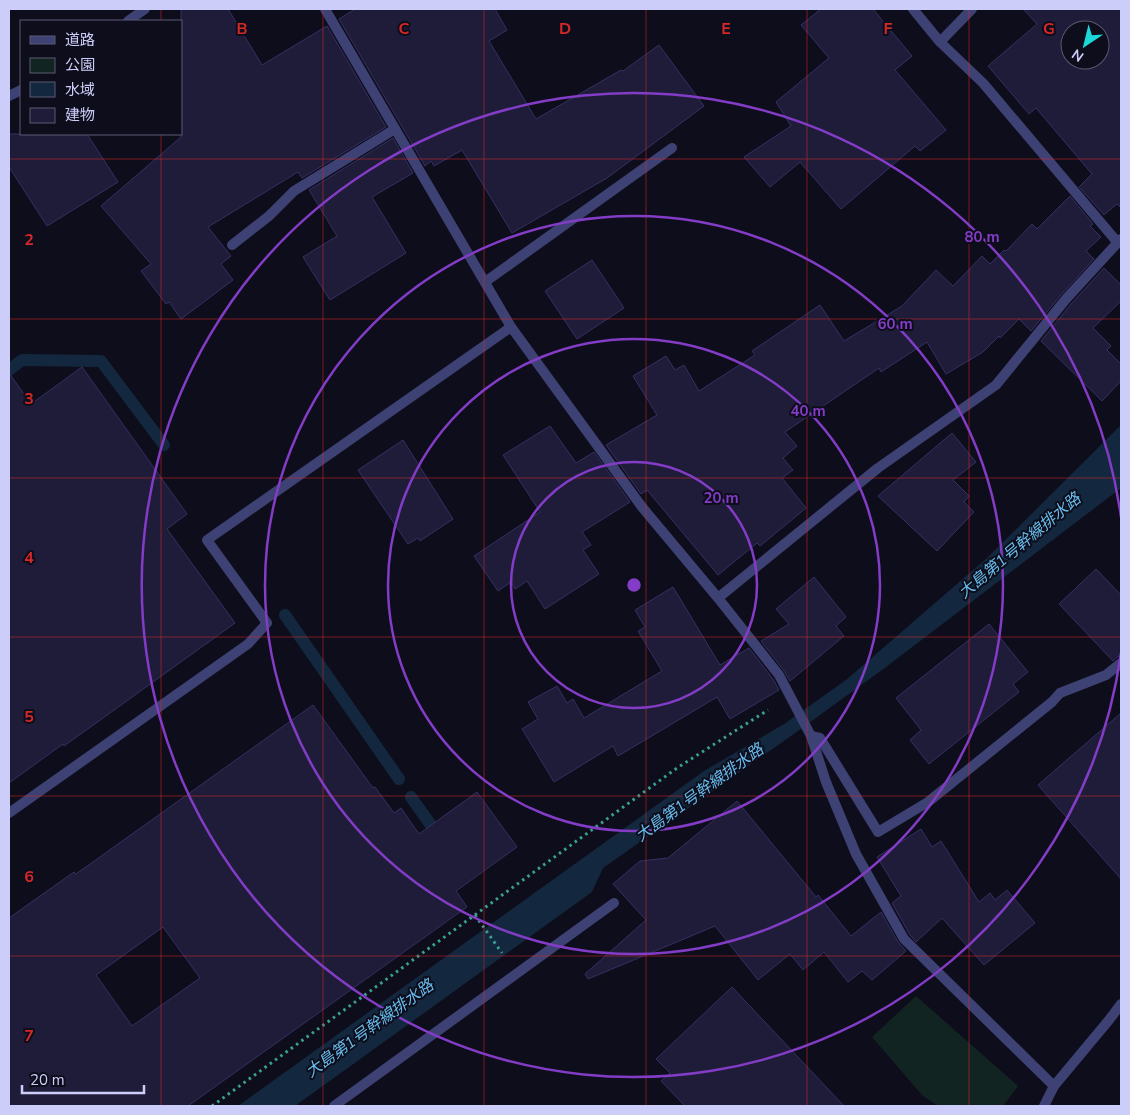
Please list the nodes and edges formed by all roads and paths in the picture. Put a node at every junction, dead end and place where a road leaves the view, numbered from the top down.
1 (146, 9) edge
2 (325, 9) edge
3 (913, 9) edge
4 (972, 9) edge
5 (130, 20) edge
6 (940, 42) junction
7 (395, 128) junction
8 (672, 148) dead end
9 (1119, 241) edge
10 (232, 245) dead end
11 (485, 282) junction
12 (511, 327) junction
13 (718, 598) junction
14 (1121, 663) edge
15 (791, 699) junction
16 (811, 736) junction
17 (9, 812) edge
18 (614, 903) dead end
19 (475, 915) junction
20 (503, 954) dead end
21 (1121, 1004) edge
22 (1054, 1086) junction
23 (212, 1106) edge
24 (334, 1106) edge
25 (1044, 1106) edge

1 - 5 street
2 - 7 street
3 - 6 street
4 - 6 street
6 - 9 street
7 - 10 street
7 - 11 street
8 - 11 street
9 - 13 street
11 - 12 street
12 - 13 street
12 - 17 street
13 - 15 street
14 - 16 street
15 - 16 street
15 - 19 path
16 - 22 street
18 - 24 street
19 - 20 path
19 - 23 path
21 - 22 street
22 - 25 street

